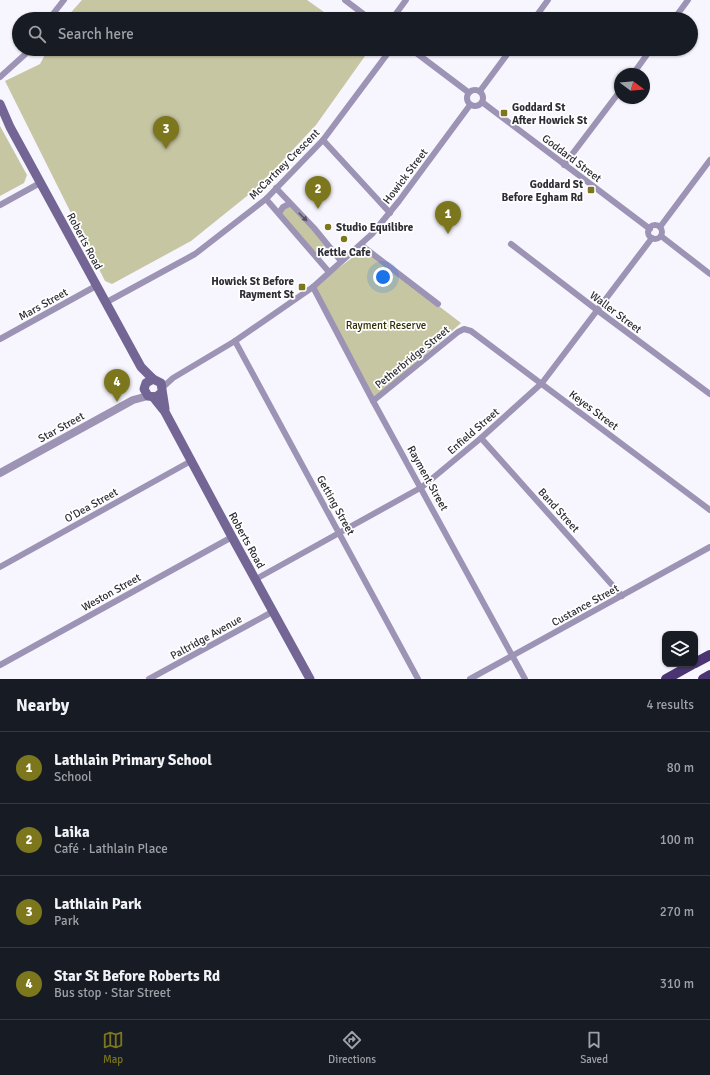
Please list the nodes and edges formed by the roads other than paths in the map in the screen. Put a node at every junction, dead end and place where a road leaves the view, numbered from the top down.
1 (64, 0) edge
2 (345, 0) edge
3 (406, 0) edge
4 (548, 0) edge
5 (688, 0) edge
6 (55, 12) edge
7 (361, 12) edge
8 (397, 12) edge
9 (539, 12) edge
10 (679, 12) edge
11 (24, 56) edge
12 (386, 56) edge
13 (419, 56) edge
14 (506, 56) edge
15 (646, 56) edge
16 (637, 68) edge
17 (3, 71) edge
18 (0, 77) edge
19 (480, 91) junction
20 (468, 92) junction
21 (614, 99) edge
22 (482, 102) junction
23 (0, 104) edge
24 (470, 105) junction
25 (0, 118) edge
26 (10, 127) junction
27 (323, 140) junction
28 (710, 160) edge
29 (564, 165) junction
30 (40, 183) junction
31 (276, 188) junction
32 (266, 199) junction
33 (289, 204) junction
34 (0, 205) edge
35 (279, 213) junction
36 (390, 213) junction
37 (660, 227) junction
38 (650, 229) junction
39 (661, 236) junction
40 (652, 238) junction
41 (511, 244) dead end
42 (361, 245) junction
43 (330, 248) junction
44 (317, 257) junction
45 (341, 261) junction
46 (329, 272) junction
47 (710, 274) edge
48 (96, 286) junction
49 (313, 287) junction
50 (105, 303) junction
51 (438, 304) dead end
52 (597, 310) junction
53 (464, 329) joint
54 (0, 339) edge
55 (235, 341) junction
56 (173, 378) junction
57 (542, 383) junction
58 (153, 388) junction
59 (710, 394) edge
60 (373, 401) junction
61 (480, 438) junction
62 (191, 461) junction
63 (0, 473) edge
64 (422, 488) junction
65 (710, 510) edge
66 (339, 532) junction
67 (232, 537) junction
68 (710, 546) edge
69 (0, 568) edge
70 (256, 579) junction
71 (622, 596) junction
72 (272, 612) junction
73 (710, 655) edge
74 (513, 656) junction
75 (698, 661) edge
76 (0, 665) edge
77 (687, 667) edge
78 (710, 675) edge
79 (149, 679) edge
80 (310, 679) edge
81 (418, 679) edge
82 (470, 679) edge
83 (525, 679) edge
84 (666, 679) edge
85 (702, 679) edge

1 - 6 street
2 - 7 street
3 - 8 street
4 - 9 street
5 - 10 street
11 - 17 street
12 - 27 street, McCartney Crescent
13 - 20 street
14 - 19 street
15 - 16 street
17 - 18 street
19 - 20 street
19 - 22 street
20 - 24 street
21 - 29 street
22 - 24 street
22 - 29 street, Goddard Street
23 - 26 main road, Roberts Road
24 - 36 street, Howick Street
25 - 26 main road, Roberts Road
26 - 30 main road, Roberts Road
27 - 31 street, McCartney Crescent
27 - 36 street
28 - 37 street
29 - 38 street, Goddard Street
30 - 34 street
30 - 48 main road, Roberts Road
31 - 32 street, McCartney Crescent
31 - 33 street
32 - 35 street
32 - 50 street, McCartney Crescent
33 - 35 street
33 -> 43 street
35 - 44 street
36 - 42 street, Howick Street
37 - 38 street
37 - 39 street
38 - 40 street
39 - 40 street
39 - 47 street
40 - 52 street, Enfield Street
41 - 52 street, Waller Street
42 - 45 street, Howick Street
42 - 51 street
43 - 44 street
43 - 45 street
44 - 46 street
45 - 46 street, Howick Street
46 - 49 street, Howick Street
48 - 50 main road, Roberts Road
48 - 54 street, Mars Street
49 - 55 street, Howick Street
49 - 60 street, Rayment Street
50 - 58 main road, Roberts Road
52 - 57 street, Enfield Street
52 - 59 street, Waller Street
53 - 57 street, Keyes Street
53 - 60 street, Petherbridge Street
55 - 56 street, Howick Street
55 - 66 street, Getting Street
56 - 58 street, Howick Street
56 - 58 street, Howick Street
57 - 61 street, Enfield Street
57 - 65 street, Keyes Street
58 - 62 main road, Roberts Road
58 - 63 street, Star Street
60 - 64 street, Rayment Street
61 - 64 street, Enfield Street
61 - 71 street, Band Street
62 - 67 main road, Roberts Road
62 - 69 street, O'Dea Street
64 - 66 street, Enfield Street
64 - 74 street, Rayment Street
66 - 70 street, Enfield Street
66 - 81 street, Getting Street
67 - 70 main road, Roberts Road
67 - 76 street, Weston Street
68 - 71 street, Custance Street
70 - 72 main road, Roberts Road
71 - 74 street, Custance Street
72 - 79 street, Paltridge Avenue
72 - 80 main road, Roberts Road
73 - 75 highway
74 - 82 street, Custance Street
74 - 83 street, Rayment Street
77 - 84 highway
78 - 85 highway

